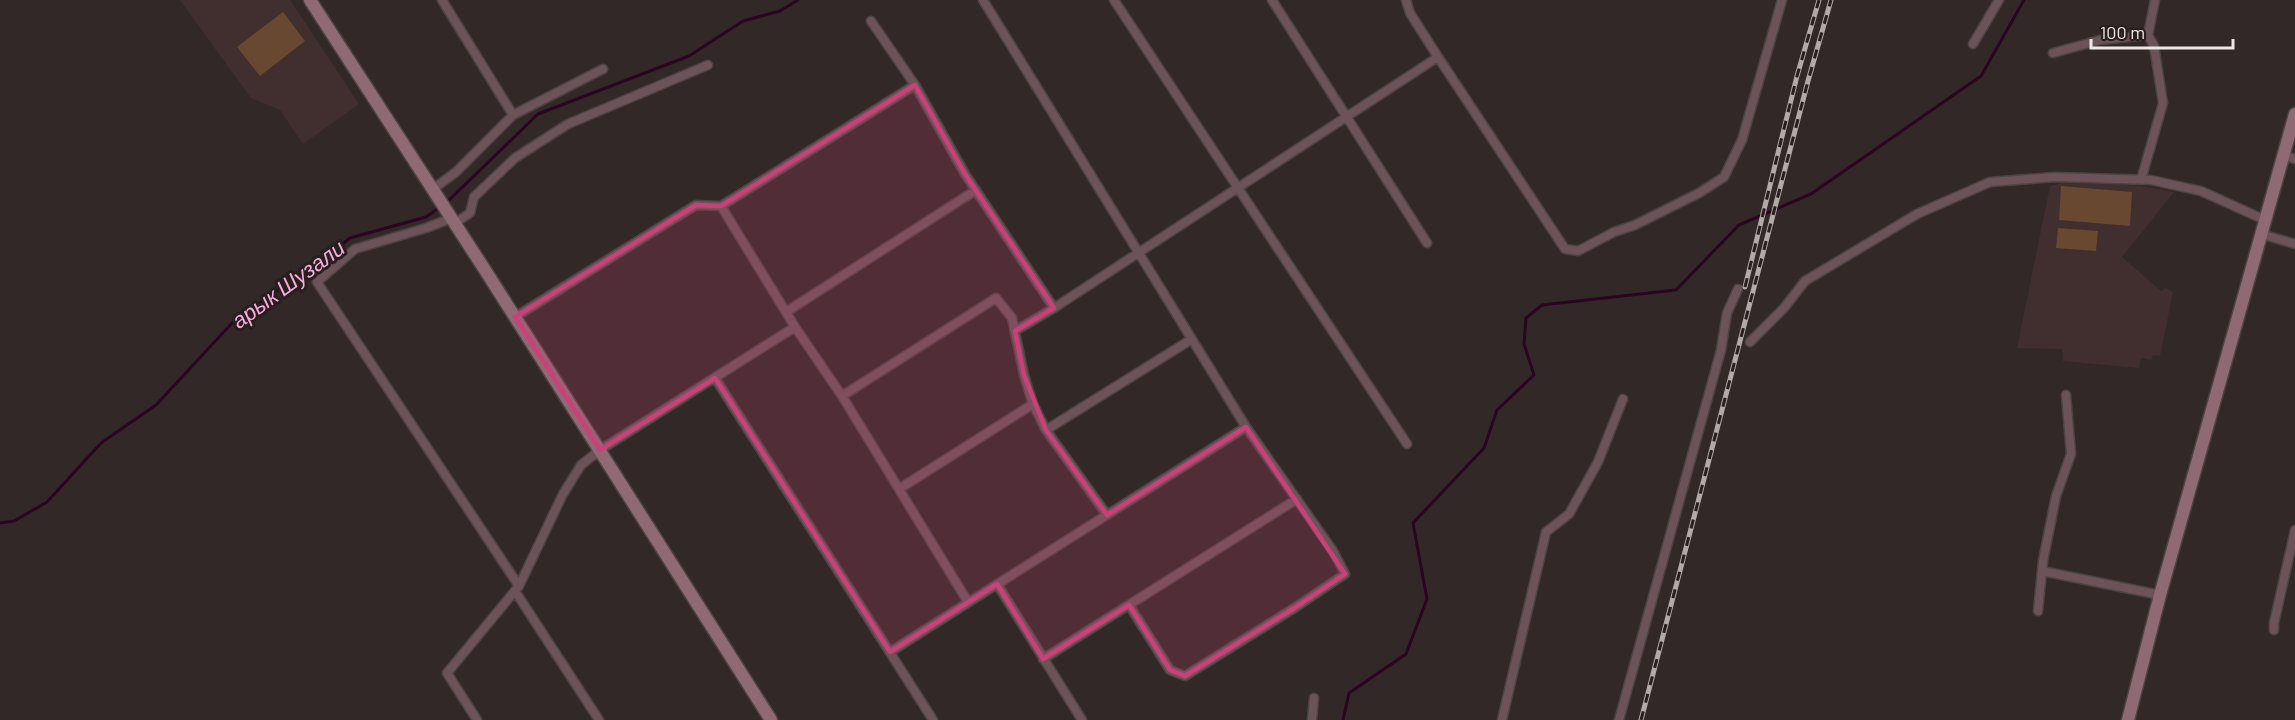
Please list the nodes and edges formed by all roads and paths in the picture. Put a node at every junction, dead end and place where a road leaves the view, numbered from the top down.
1 (310, 0) edge
2 (442, 0) edge
3 (983, 0) edge
4 (1114, 0) edge
5 (1272, 0) edge
6 (1406, 0) edge
7 (1782, 0) edge
8 (1999, 0) edge
9 (2154, 0) edge
10 (871, 21) dead end
11 (2148, 35) junction
12 (1973, 44) dead end
13 (2053, 53) dead end
14 (1437, 57) junction
15 (708, 65) dead end
16 (603, 69) dead end
17 (915, 85) junction
18 (2295, 114) edge
19 (513, 115) junction
20 (1347, 117) junction
21 (2289, 157) edge
22 (2140, 180) junction
23 (1238, 188) junction
24 (976, 190) junction
25 (436, 194) junction
26 (721, 206) junction
27 (452, 218) junction
28 (2265, 220) junction
29 (2261, 234) junction
30 (1427, 243) dead end
31 (2295, 244) edge
32 (1138, 252) junction
33 (1738, 289) dead end
34 (1054, 308) junction
35 (786, 312) junction
36 (515, 317) junction
37 (795, 327) junction
38 (1015, 331) junction
39 (1192, 339) junction
40 (1750, 342) dead end
41 (715, 378) junction
42 (2066, 395) dead end
43 (842, 396) junction
44 (1623, 399) dead end
45 (1032, 404) junction
46 (1246, 427) junction
47 (1046, 430) junction
48 (1407, 444) dead end
49 (600, 450) junction
50 (899, 489) junction
51 (1297, 499) junction
52 (1107, 515) junction
53 (2295, 530) edge
54 (2042, 571) junction
55 (997, 584) junction
56 (517, 588) junction
57 (2160, 596) junction
58 (968, 603) junction
59 (1129, 605) junction
60 (2038, 611) dead end
61 (2274, 630) dead end
62 (890, 652) junction
63 (1043, 658) junction
64 (1314, 698) dead end
65 (477, 720) edge
66 (599, 720) edge
67 (771, 720) edge
68 (933, 720) edge
69 (1082, 720) edge
70 (1311, 720) edge
71 (1502, 720) edge
72 (1619, 720) edge
73 (2128, 720) edge

1 - 25 main road
2 - 19 street
3 - 32 street
4 - 23 street
5 - 20 street
6 - 14 street
7 - 14 street
8 - 12 street
9 - 11 street
10 - 17 street
11 - 13 street
11 - 22 street
14 - 20 street
15 - 27 street
16 - 19 street
17 - 24 street
17 - 26 street
18 - 21 main road
19 - 25 street
20 - 23 street
20 - 30 street
21 - 28 main road
22 - 28 street
22 - 40 street
23 - 32 street
23 - 48 street
24 - 34 street
24 - 35 street
25 - 27 main road
26 - 35 street
26 - 36 street
27 - 36 main road
27 - 56 street
28 - 29 main road
29 - 31 street
29 - 57 main road
32 - 34 street
32 - 39 street
33 - 72 street
34 - 38 street
35 - 37 street
36 - 49 main road
37 - 41 street
37 - 43 street
38 - 43 street
38 - 45 street
39 - 46 street
39 - 47 street
41 - 49 street
41 - 62 street
42 - 54 street
43 - 50 street
44 - 71 street
45 - 47 street
45 - 50 street
46 - 51 street
46 - 52 street
47 - 52 street
49 - 56 street
49 - 67 main road
50 - 58 street
51 - 59 street
51 - 59 street
52 - 55 street
53 - 61 street
54 - 57 street
54 - 60 street
55 - 58 street
55 - 63 street
56 - 65 street
56 - 66 street
57 - 73 main road
58 - 62 street
59 - 63 street
62 - 68 street
63 - 69 street
64 - 70 street

